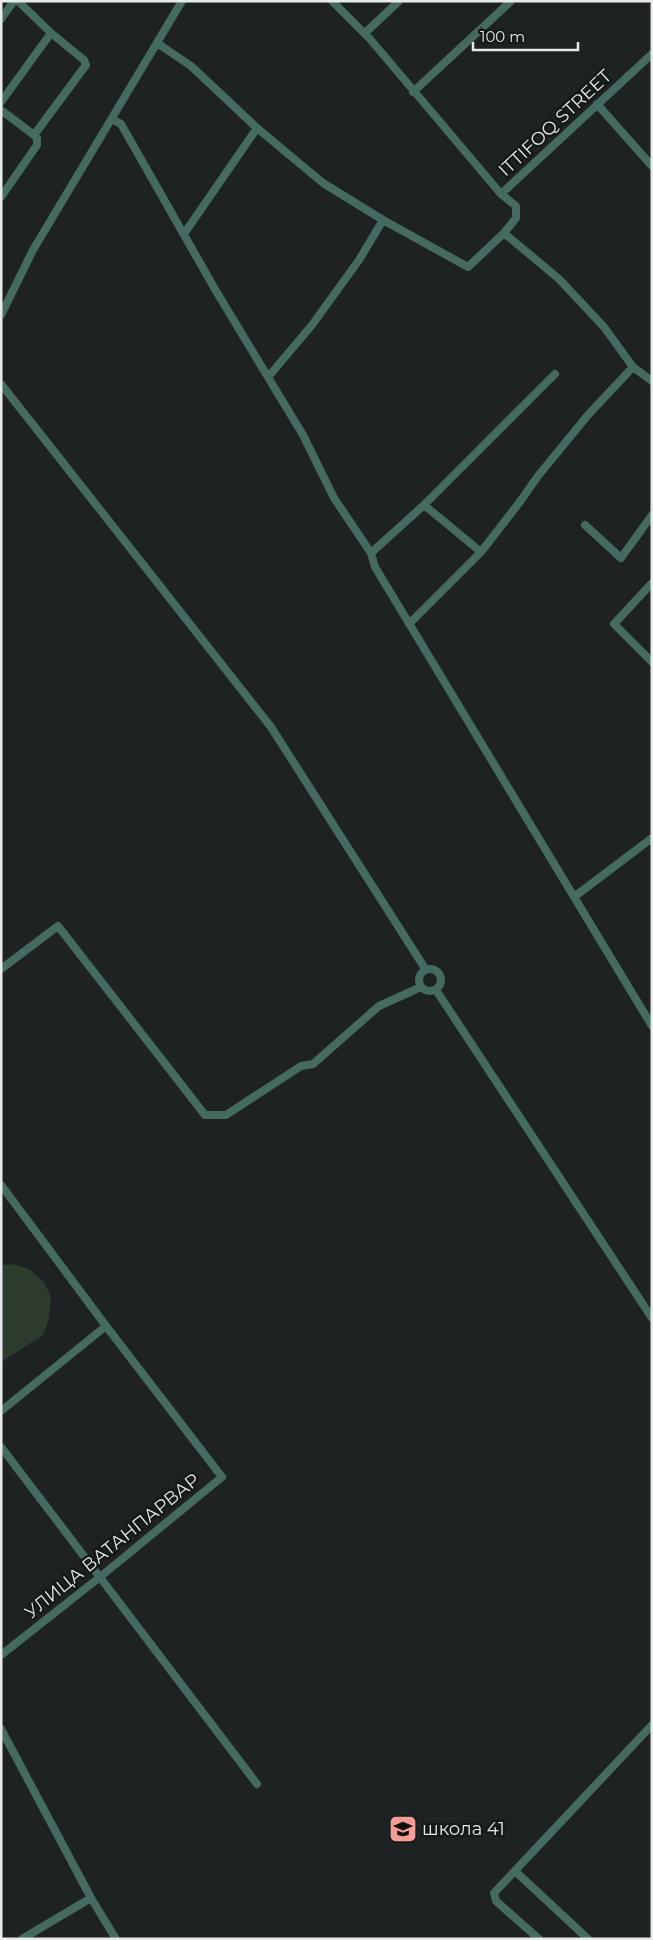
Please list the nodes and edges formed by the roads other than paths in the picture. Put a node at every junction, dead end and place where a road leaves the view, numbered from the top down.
1 (14, 1) edge
2 (18, 1) edge
3 (182, 1) edge
4 (332, 1) edge
5 (399, 1) edge
6 (511, 1) edge
7 (1, 19) edge
8 (51, 33) junction
9 (364, 33) junction
10 (158, 42) junction
11 (652, 54) edge
12 (413, 92) junction
13 (1, 102) edge
14 (596, 104) junction
15 (1, 110) edge
16 (112, 120) junction
17 (257, 128) junction
18 (34, 135) junction
19 (652, 166) edge
20 (501, 194) junction
21 (1, 197) edge
22 (383, 220) junction
23 (504, 233) junction
24 (184, 234) junction
25 (1, 315) edge
26 (633, 367) junction
27 (555, 374) dead end
28 (269, 376) junction
29 (652, 381) edge
30 (1, 384) edge
31 (424, 505) junction
32 (652, 516) edge
33 (585, 525) dead end
34 (481, 552) junction
35 (370, 553) junction
36 (652, 583) edge
37 (409, 624) junction
38 (652, 662) edge
39 (652, 838) edge
40 (574, 897) junction
41 (1, 969) edge
42 (426, 970) junction
43 (421, 987) junction
44 (436, 990) junction
45 (652, 1026) edge
46 (1, 1185) edge
47 (652, 1318) edge
48 (106, 1326) junction
49 (1, 1411) edge
50 (1, 1447) edge
51 (100, 1578) junction
52 (1, 1655) edge
53 (652, 1725) edge
54 (1, 1729) edge
55 (257, 1784) dead end
56 (515, 1871) junction
57 (91, 1898) junction
58 (22, 1939) edge
59 (116, 1939) edge
60 (540, 1939) edge
61 (588, 1939) edge

1 - 7 street
2 - 8 street
3 - 10 street
4 - 9 street
5 - 9 street
6 - 12 street
8 - 13 street
8 - 18 street
9 - 12 street
10 - 16 street
10 - 17 street
11 - 14 street, ITTIFOQ STREET
12 - 20 street
14 - 19 street
14 - 20 street, ITTIFOQ STREET
15 - 18 street
16 - 24 street
16 - 25 street
17 - 22 street
17 - 24 street
18 - 21 street
20 - 23 street
22 - 23 street
22 - 28 street
23 - 26 street
24 - 28 street
26 - 29 street
26 - 34 street
27 - 31 street
28 - 35 street
30 - 42 street
31 - 34 street
31 - 35 street
32 - 33 street
34 - 37 street
35 - 37 street
36 - 38 street
37 - 40 street
39 - 40 street
40 - 45 street
41 - 43 street
42 - 43 street
42 - 44 street
43 - 44 street
44 - 47 street
46 - 48 street
48 - 49 street
48 - 51 street, УЛИЦА ВАТАНПАРВАР
50 - 51 street
51 - 52 street, УЛИЦА ВАТАНПАРВАР
51 - 55 street
53 - 56 street
54 - 57 street
56 - 60 street
56 - 61 street
57 - 58 street
57 - 59 street

